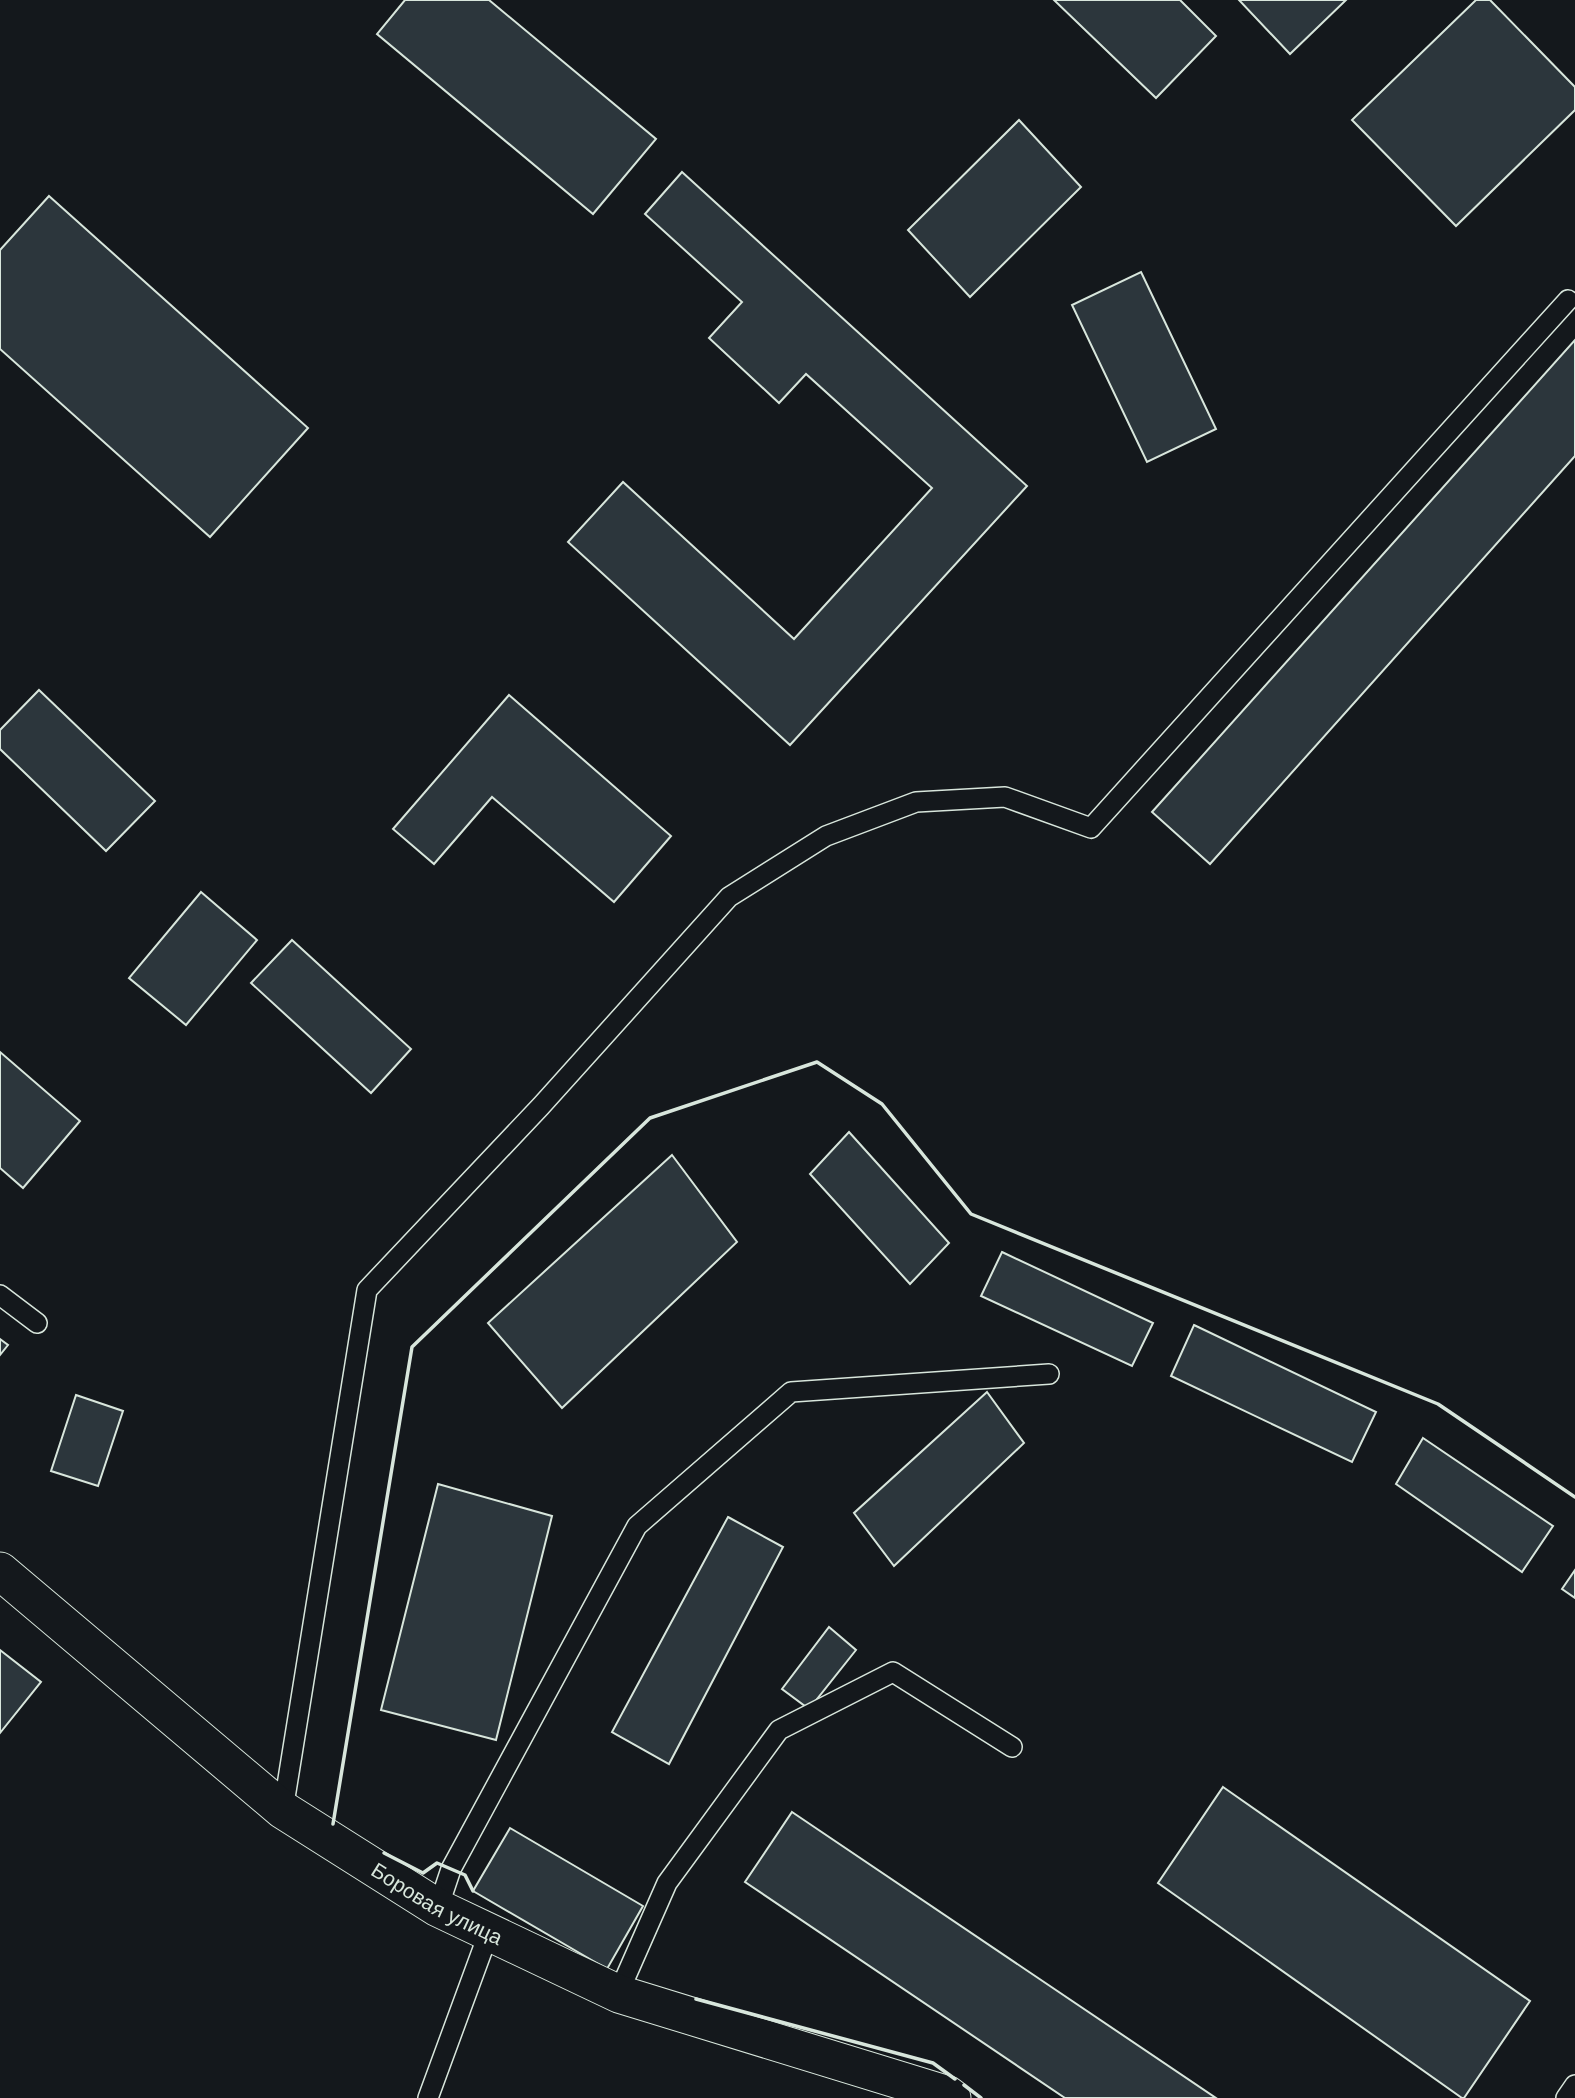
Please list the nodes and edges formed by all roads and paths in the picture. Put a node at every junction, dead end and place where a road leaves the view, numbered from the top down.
1 (1568, 300) dead end
2 (0, 1294) edge
3 (37, 1323) dead end
4 (1049, 1374) dead end
5 (0, 1571) edge
6 (1012, 1746) dead end
7 (283, 1810) junction
8 (438, 1908) junction
9 (489, 1932) junction
10 (620, 1994) junction
11 (1575, 2085) edge
12 (428, 2098) edge
13 (952, 2098) edge
14 (1566, 2098) edge

1 - 7 lane
2 - 3 lane
4 - 8 lane
5 - 7 street, Боровая улица
6 - 10 lane
7 - 8 street, Боровая улица
8 - 9 street, Боровая улица
9 - 10 street, Боровая улица
9 - 12 lane
10 - 13 street, Боровая улица
11 - 14 lane

